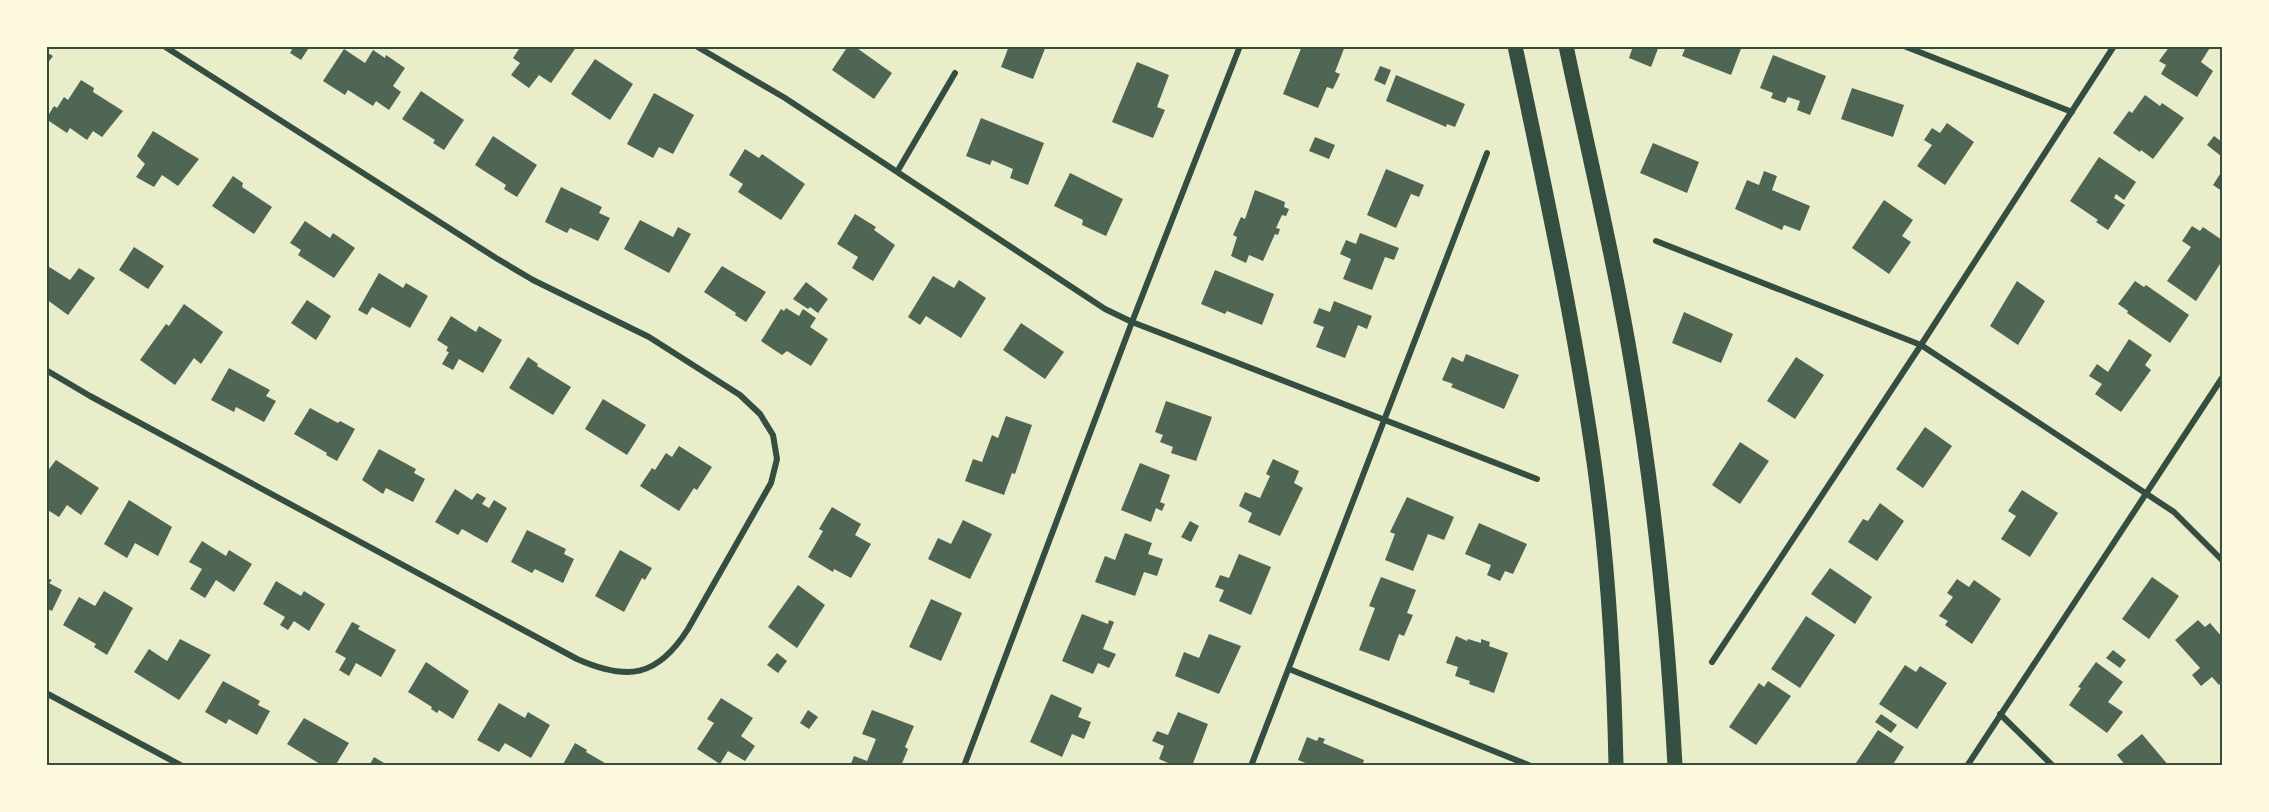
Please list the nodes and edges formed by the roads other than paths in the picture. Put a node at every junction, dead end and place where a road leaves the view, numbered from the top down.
1 (164, 46) edge
2 (696, 46) edge
3 (1240, 46) edge
4 (1515, 46) edge
5 (1566, 46) edge
6 (1904, 46) edge
7 (2114, 46) edge
8 (955, 73) dead end
9 (2072, 112) junction
10 (1486, 153) dead end
11 (897, 172) junction
12 (1656, 242) dead end
13 (1132, 322) junction
14 (1921, 345) junction
15 (46, 370) edge
16 (2223, 378) edge
17 (1384, 420) junction
18 (1537, 479) dead end
19 (2147, 494) junction
20 (2223, 560) edge
21 (1712, 662) dead end
22 (1289, 669) junction
23 (46, 693) edge
24 (2000, 714) junction
25 (182, 765) edge
26 (964, 765) edge
27 (1251, 765) edge
28 (1531, 765) edge
29 (1616, 765) edge
30 (1675, 765) edge
31 (1967, 765) edge
32 (2053, 765) edge

1 - 15 street
2 - 11 street
3 - 13 street
4 - 29 main road
5 - 30 main road
6 - 9 street
7 - 9 street
8 - 11 street
9 - 14 street
10 - 17 street
11 - 13 street
12 - 14 street
13 - 17 street
13 - 26 street
14 - 19 street
14 - 21 street
16 - 19 street
17 - 18 street
17 - 22 street
19 - 20 street
19 - 24 street
22 - 27 street
22 - 28 street
23 - 25 street
24 - 31 street
24 - 32 street

